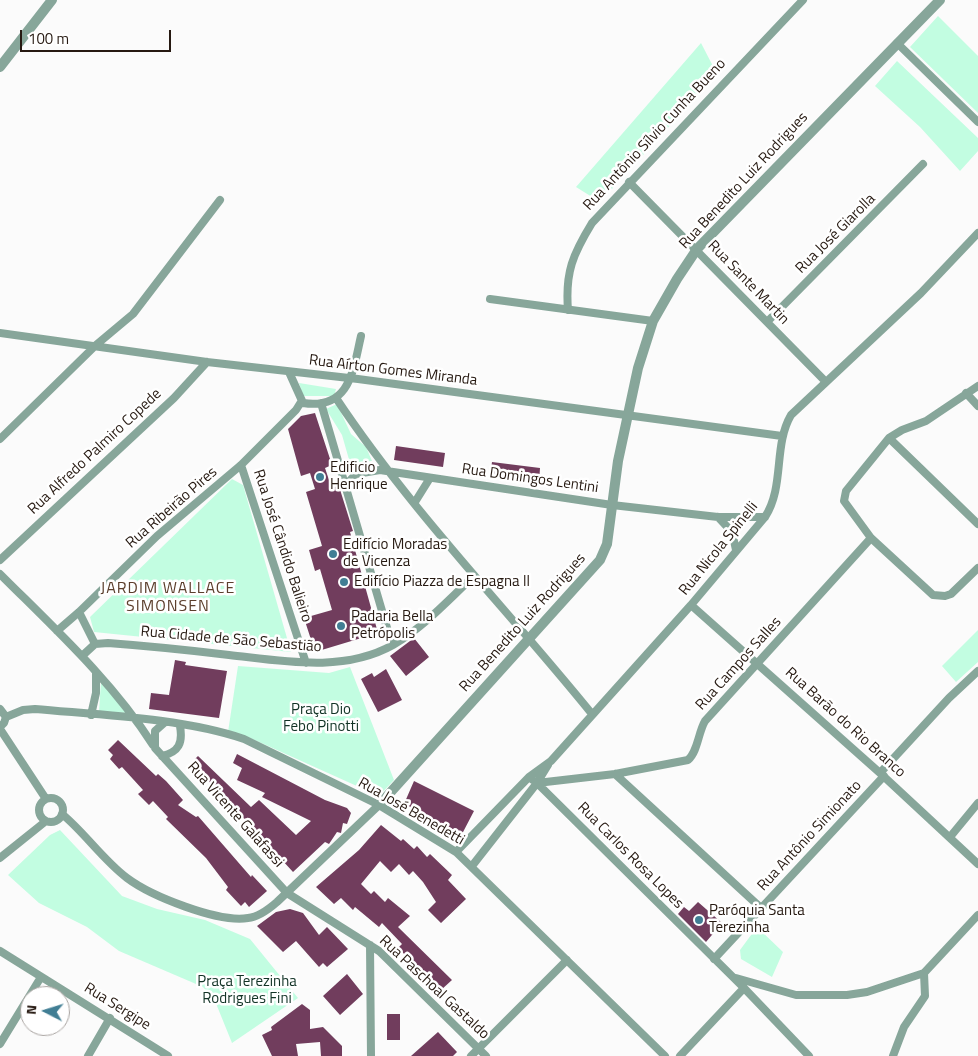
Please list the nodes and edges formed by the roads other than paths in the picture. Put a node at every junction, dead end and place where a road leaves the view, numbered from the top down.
1 (52, 0) edge
2 (803, 0) edge
3 (940, 0) edge
4 (897, 43) junction
5 (0, 67) edge
6 (978, 122) edge
7 (923, 164) dead end
8 (629, 182) junction
9 (220, 200) dead end
10 (978, 232) edge
11 (697, 250) junction
12 (490, 300) dead end
13 (568, 310) junction
14 (653, 321) junction
15 (767, 322) junction
16 (0, 333) edge
17 (362, 336) dead end
18 (96, 345) junction
19 (208, 362) junction
20 (289, 372) junction
21 (351, 378) junction
22 (826, 382) junction
23 (978, 386) edge
24 (966, 393) junction
25 (336, 398) junction
26 (301, 402) junction
27 (321, 403) junction
28 (978, 406) edge
29 (628, 414) junction
30 (782, 436) junction
31 (889, 438) junction
32 (0, 439) edge
33 (241, 465) junction
34 (388, 471) junction
35 (430, 478) junction
36 (345, 486) junction
37 (415, 502) junction
38 (612, 505) junction
39 (718, 517) junction
40 (766, 517) junction
41 (978, 524) edge
42 (870, 538) junction
43 (736, 550) junction
44 (0, 560) edge
45 (978, 568) edge
46 (0, 574) edge
47 (474, 576) junction
48 (691, 605) junction
49 (79, 612) junction
50 (57, 631) junction
51 (529, 637) junction
52 (95, 644) junction
53 (392, 645) junction
54 (82, 656) junction
55 (306, 663) junction
56 (759, 664) junction
57 (978, 671) edge
58 (96, 672) junction
59 (0, 709) edge
60 (91, 714) junction
61 (592, 714) junction
62 (6, 717) junction
63 (137, 720) junction
64 (164, 723) junction
65 (180, 726) junction
66 (0, 728) edge
67 (155, 748) junction
68 (162, 756) junction
69 (550, 761) junction
70 (615, 774) junction
71 (882, 774) junction
72 (529, 777) junction
73 (537, 784) junction
74 (46, 799) junction
75 (978, 803) edge
76 (378, 805) junction
77 (62, 814) junction
78 (46, 821) junction
79 (950, 837) junction
80 (456, 852) junction
81 (0, 858) edge
82 (978, 864) edge
83 (472, 866) junction
84 (287, 893) junction
85 (761, 908) junction
86 (978, 915) edge
87 (370, 945) junction
88 (0, 951) edge
89 (714, 959) junction
90 (567, 960) junction
91 (924, 973) junction
92 (41, 977) junction
93 (734, 977) junction
94 (744, 988) junction
95 (110, 1018) junction
96 (0, 1044) edge
97 (478, 1049) junction
98 (88, 1056) edge
99 (168, 1056) edge
100 (371, 1056) edge
101 (471, 1056) edge
102 (486, 1056) edge
103 (665, 1056) edge
104 (680, 1056) edge
105 (809, 1056) edge
106 (893, 1056) edge

1 - 5 street
2 - 8 street, Rua Antônio Sílvio Cunha Bueno
3 - 4 street, Rua Benedito Luiz Rodrigues
4 - 6 street
4 - 11 street, Rua Benedito Luiz Rodrigues
7 - 15 street, Rua José Giarolla
8 - 11 street, Rua Sante Martin
8 - 13 street, Rua Antônio Sílvio Cunha Bueno
9 - 18 street
10 - 22 street, Rua Nicola Spinelli
11 - 14 street, Rua Benedito Luiz Rodrigues
11 - 15 street, Rua Sante Martin
12 - 13 street
13 - 14 street
14 - 29 street, Rua Benedito Luiz Rodrigues
15 - 22 street, Rua Sante Martin
16 - 18 street, Rua Aírton Gomes Miranda
17 - 21 street
18 - 19 street, Rua Aírton Gomes Miranda
18 - 32 street
19 - 20 street, Rua Aírton Gomes Miranda
19 - 44 street, Rua Alfredo Palmiro Copede
20 - 21 street, Rua Aírton Gomes Miranda
20 - 26 street
21 - 25 street
21 - 29 street, Rua Aírton Gomes Miranda
22 - 30 street, Rua Nicola Spinelli
23 - 24 street
24 - 28 street
24 - 31 street
25 - 27 street
25 - 34 street
26 - 27 street
26 - 33 street, Rua Ribeirão Pires
27 - 36 street
29 - 30 street, Rua Aírton Gomes Miranda
29 - 38 street, Rua Benedito Luiz Rodrigues
30 - 40 street, Rua Nicola Spinelli
31 - 41 street
31 - 42 street
33 - 49 street, Rua Ribeirão Pires
33 - 55 street, Rua José Cândido Balieiro
34 - 35 street, Rua Domingos Lentini
34 - 36 street, Rua Domingos Lentini
34 - 37 street
35 - 37 street
35 - 38 street, Rua Domingos Lentini
36 - 53 street
37 - 47 street
38 - 39 street, Rua Domingos Lentini
38 - 51 street, Rua Benedito Luiz Rodrigues
39 - 40 street, Rua Domingos Lentini
39 - 43 street
40 - 43 street, Rua Nicola Spinelli
42 - 45 street
42 - 56 street, Rua Campos Salles
43 - 48 street, Rua Nicola Spinelli
46 - 50 street
47 - 51 street
47 - 53 street, Rua Cidade de São Sebastião
48 - 56 street, Rua Barão do Rio Branco
48 - 61 street, Rua Nicola Spinelli
49 - 50 street, Rua Ribeirão Pires
49 - 52 street
50 - 54 street
51 - 61 street
51 - 76 street, Rua Benedito Luiz Rodrigues
52 - 54 street
52 - 55 street, Rua Cidade de São Sebastião
53 - 55 street, Rua Cidade de São Sebastião
54 - 58 street
56 - 70 street, Rua Campos Salles
56 - 71 street, Rua Barão do Rio Branco
57 - 71 street, Rua Antônio Simionato
58 - 60 street
58 - 63 street
59 - 62 street
60 - 62 street, Rua José Benedetti
60 - 63 street, Rua José Benedetti
61 - 69 street, Rua Nicola Spinelli
62 - 66 street
63 - 64 street, Rua José Benedetti
63 - 67 street
64 - 65 street, Rua José Benedetti
64 - 67 street
65 - 68 street
65 - 76 street, Rua José Benedetti
66 - 74 street
67 - 68 street
68 - 84 street, Rua Vicente Galafassi
69 - 72 street, Rua Nicola Spinelli
69 - 73 street, Rua Nicola Spinelli
70 - 73 street, Rua Campos Salles
70 - 85 street
71 - 79 street, Rua Barão do Rio Branco
71 - 85 street, Rua Antônio Simionato
72 - 73 street
72 - 80 street, Rua Nicola Spinelli
73 - 83 street, Rua Nicola Spinelli
73 - 89 street, Rua Carlos Rosa Lopes
74 - 77 street
74 - 78 street
75 - 79 street
76 - 80 street, Rua José Benedetti
76 - 84 street, Rua Benedito Luiz Rodrigues
77 - 78 street
77 - 84 street, Rua Benedito Luiz Rodrigues
78 - 81 street
79 - 82 street, Rua Barão do Rio Branco
80 - 83 street, Rua José Benedetti
83 - 90 street, Rua José Benedetti
84 - 87 street, Rua Paschoal Gastaldo
85 - 89 street, Rua Antônio Simionato
86 - 91 street
87 - 97 street, Rua Paschoal Gastaldo
87 - 100 street
88 - 92 street, Rua Sergipe
89 - 93 street, Rua Carlos Rosa Lopes
90 - 97 street
90 - 103 street, Rua José Benedetti
91 - 93 street
91 - 106 street
92 - 95 street, Rua Sergipe
92 - 96 street
93 - 94 street, Rua Carlos Rosa Lopes
94 - 104 street
94 - 105 street, Rua Carlos Rosa Lopes
95 - 98 street
95 - 99 street, Rua Sergipe
97 - 101 street
97 - 102 street, Rua Paschoal Gastaldo

